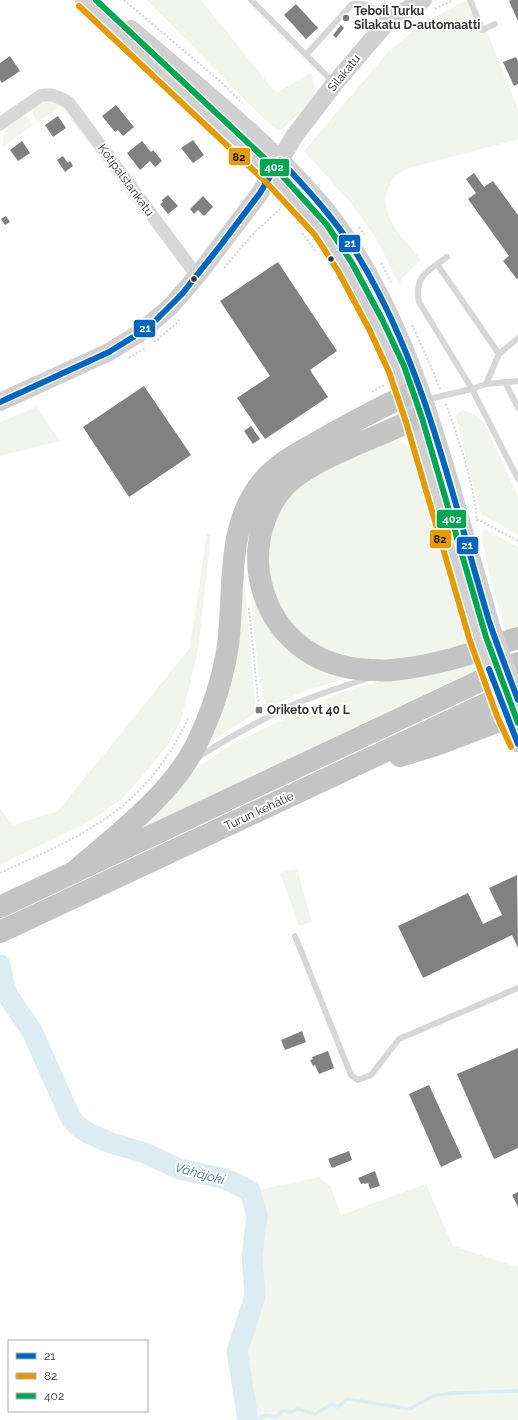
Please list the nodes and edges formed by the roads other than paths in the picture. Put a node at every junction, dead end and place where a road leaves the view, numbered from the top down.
1 (84, 0) edge
2 (94, 0) edge
3 (251, 0) edge
4 (470, 0) edge
5 (428, 5) edge
6 (388, 21) junction
7 (495, 24) dead end
8 (306, 55) junction
9 (334, 83) junction
10 (0, 124) edge
11 (275, 168) junction
12 (447, 257) dead end
13 (437, 264) junction
14 (197, 276) junction
15 (518, 338) edge
16 (499, 354) junction
17 (518, 381) edge
18 (505, 382) junction
19 (486, 384) junction
20 (472, 389) junction
21 (415, 398) junction
22 (0, 402) edge
23 (518, 408) edge
24 (414, 420) junction
25 (518, 479) edge
26 (486, 636) junction
27 (518, 638) edge
28 (518, 663) edge
29 (392, 671) junction
30 (518, 689) edge
31 (518, 700) edge
32 (518, 716) edge
33 (518, 743) edge
34 (180, 769) junction
35 (335, 775) junction
36 (73, 873) junction
37 (0, 907) edge
38 (0, 932) edge
39 (295, 936) dead end
40 (518, 988) edge

1 - 11 main road
2 - 11 main road
3 - 8 lane
4 - 7 lane
5 - 6 main road, Silakatu
6 - 8 lane
6 - 9 main road, Silakatu
8 - 9 lane
9 - 11 main road, Silakatu
10 - 14 street, Kotipalstankatu
11 - 14 main road, Silakatu
11 - 21 main road
12 - 13 lane
13 - 16 lane
13 - 20 lane
14 - 22 main road, Silakatu
15 - 16 lane
16 - 19 lane
17 - 18 lane
18 - 19 lane
18 - 23 lane
19 - 20 lane
20 - 21 lane
20 - 25 lane
21 - 24 main road
21 - 26 main road
21 - 34 highway
24 - 26 main road
24 - 29 highway
26 - 31 main road, bridge
26 - 33 main road, bridge
27 - 29 highway
28 - 36 highway, Turun kehätie
29 - 34 lane
30 - 35 highway, Turun kehätie
32 - 35 highway
34 - 36 highway
35 - 38 highway, Turun kehätie
36 - 37 highway, Turun kehätie
39 - 40 lane

